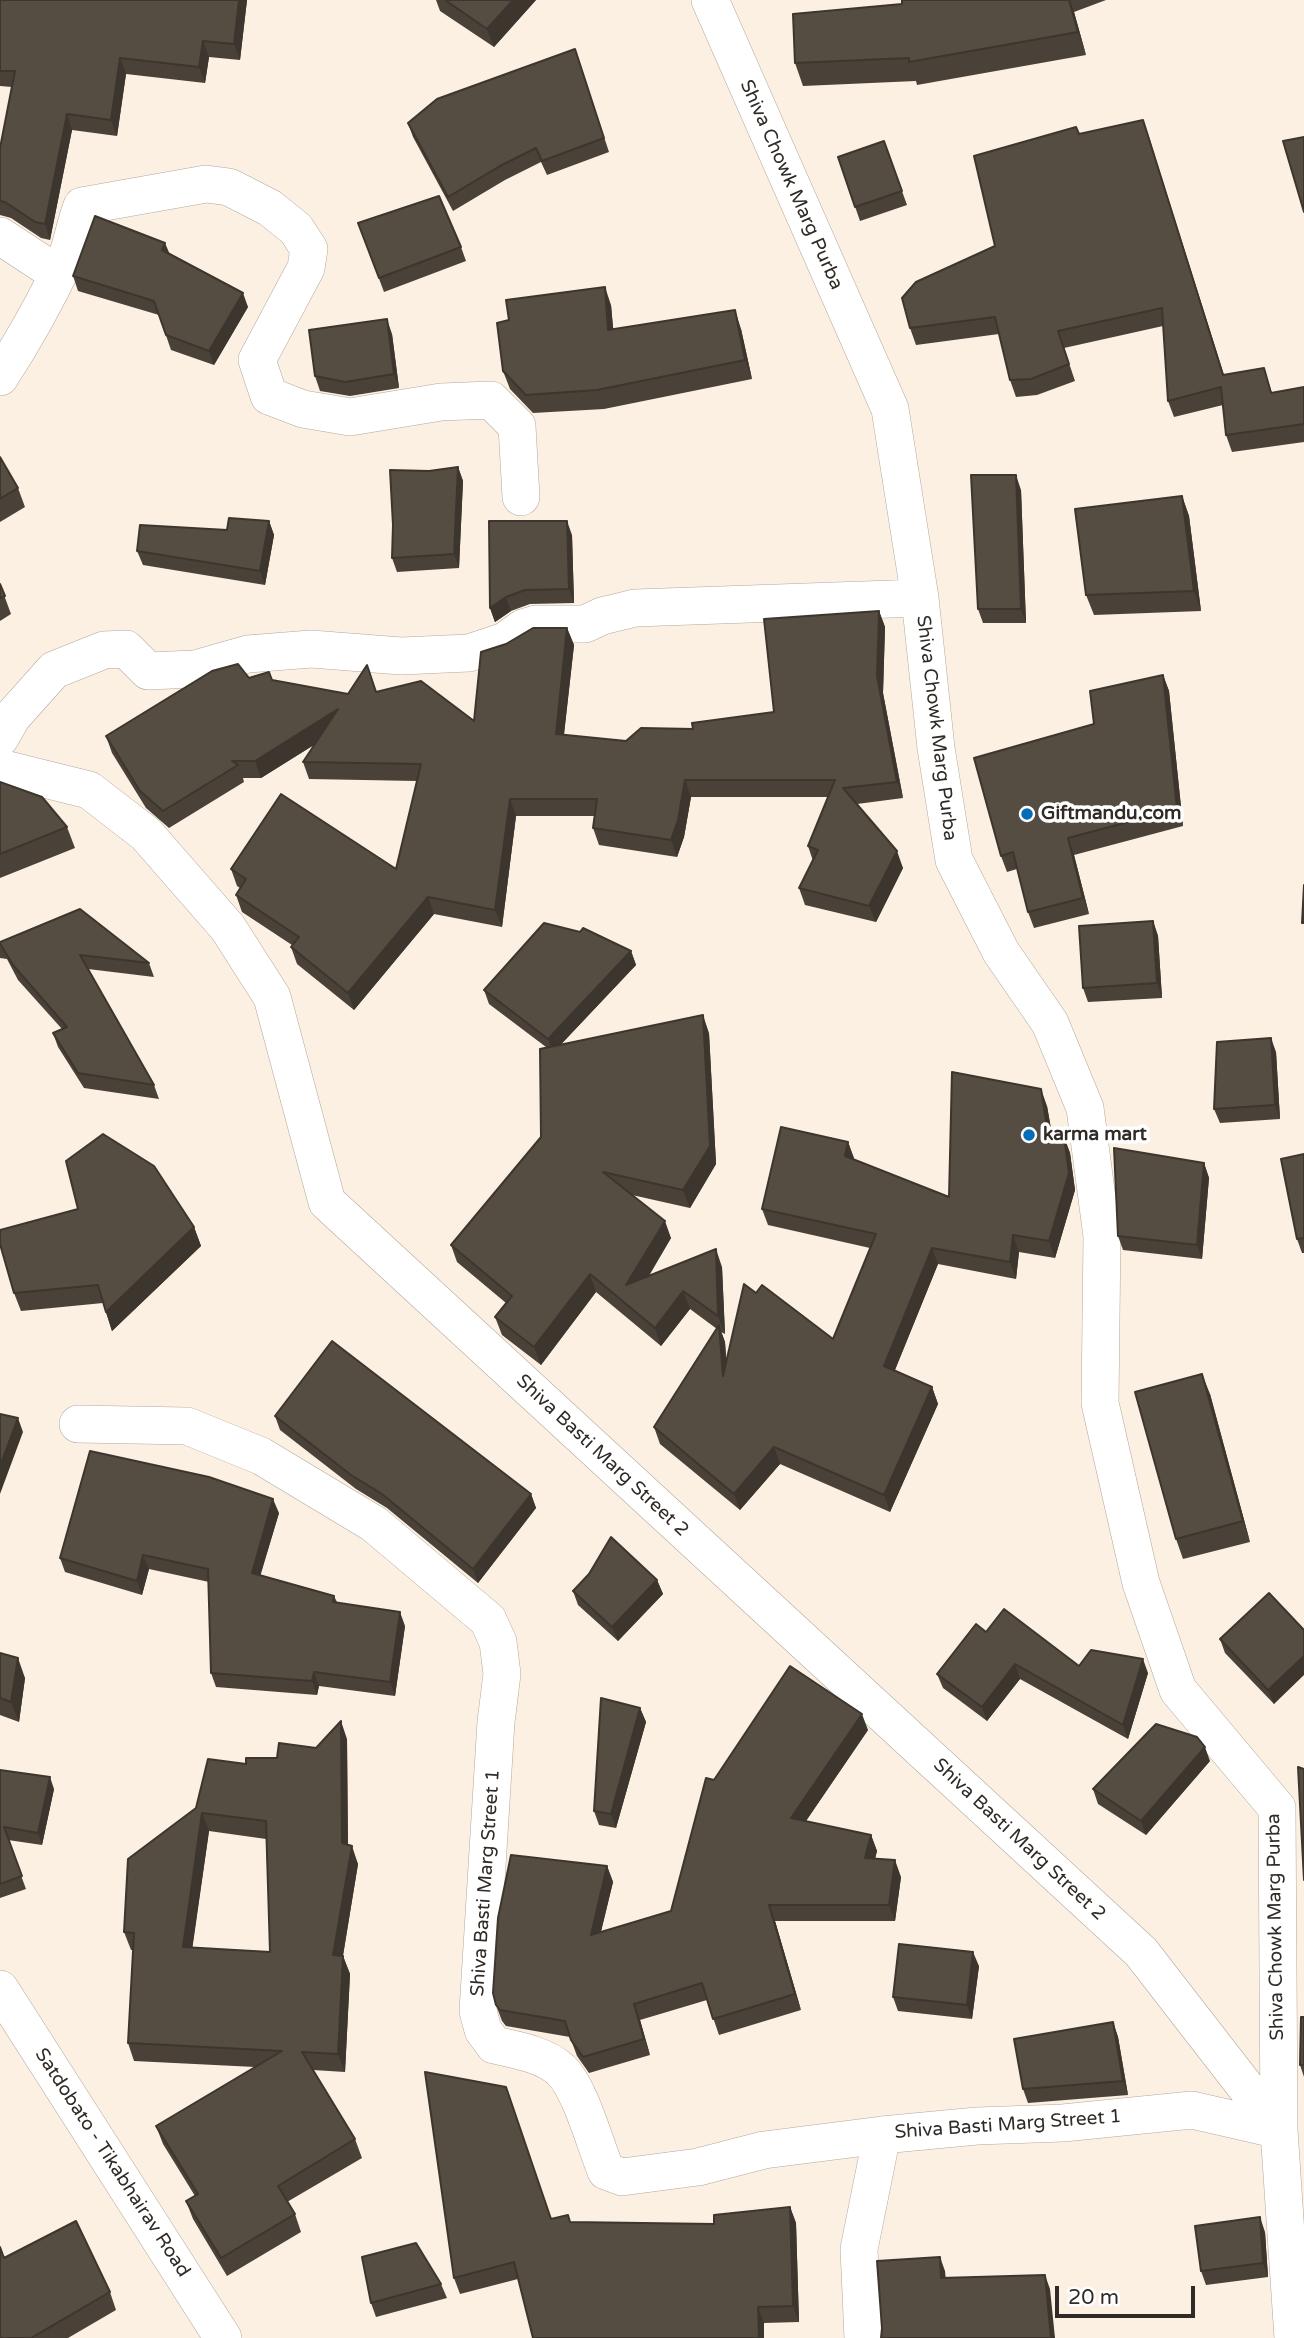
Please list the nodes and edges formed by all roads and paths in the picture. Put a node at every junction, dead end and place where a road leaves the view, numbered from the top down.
1 (710, 0) edge
2 (0, 236) edge
3 (58, 274) junction
4 (0, 377) edge
5 (521, 497) dead end
6 (920, 598) junction
7 (0, 738) edge
8 (0, 768) edge
9 (78, 1424) dead end
10 (0, 1989) edge
11 (1279, 2130) junction
12 (882, 2135) junction
13 (223, 2338) edge
14 (863, 2338) edge
15 (1293, 2338) edge

1 - 6 street, Shiva Chowk Marg Purba
2 - 3 street
3 - 4 street
3 - 5 street
6 - 7 street
6 - 11 street, Shiva Chowk Marg Purba
8 - 11 street, Shiva Basti Marg Street 2
9 - 12 street, Shiva Basti Marg Street 1
10 - 13 street, Satdobato - Tikabhairav Road
11 - 12 street, Shiva Basti Marg Street 1
11 - 15 street, Shiva Chowk Marg Purba
12 - 14 street

